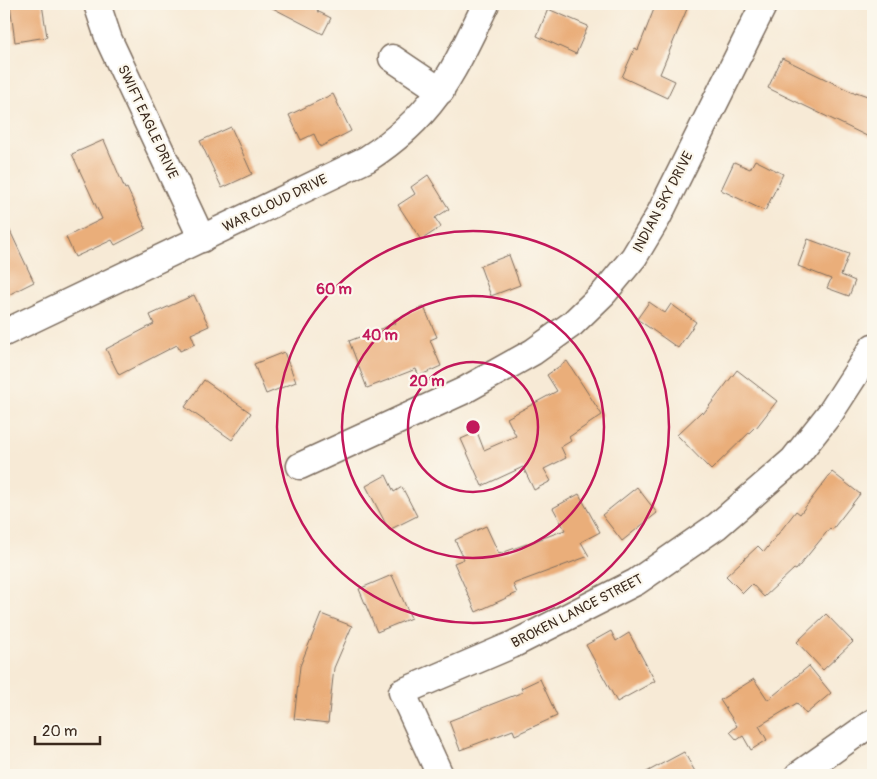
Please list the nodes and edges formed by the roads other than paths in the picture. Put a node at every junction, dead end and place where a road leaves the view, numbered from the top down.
1 (97, 4) edge
2 (486, 4) edge
3 (764, 4) edge
4 (392, 58) dead end
5 (441, 91) junction
6 (202, 239) junction
7 (4, 333) edge
8 (873, 348) edge
9 (300, 466) dead end
10 (873, 722) edge
11 (440, 775) edge
12 (798, 775) edge

1 - 6 street, SWIFT EAGLE DRIVE
2 - 5 street, WAR CLOUD DRIVE
3 - 9 street, INDIAN SKY DRIVE
4 - 5 street
5 - 6 street, WAR CLOUD DRIVE
6 - 7 street, WAR CLOUD DRIVE
8 - 11 street, BROKEN LANCE STREET
10 - 12 street

